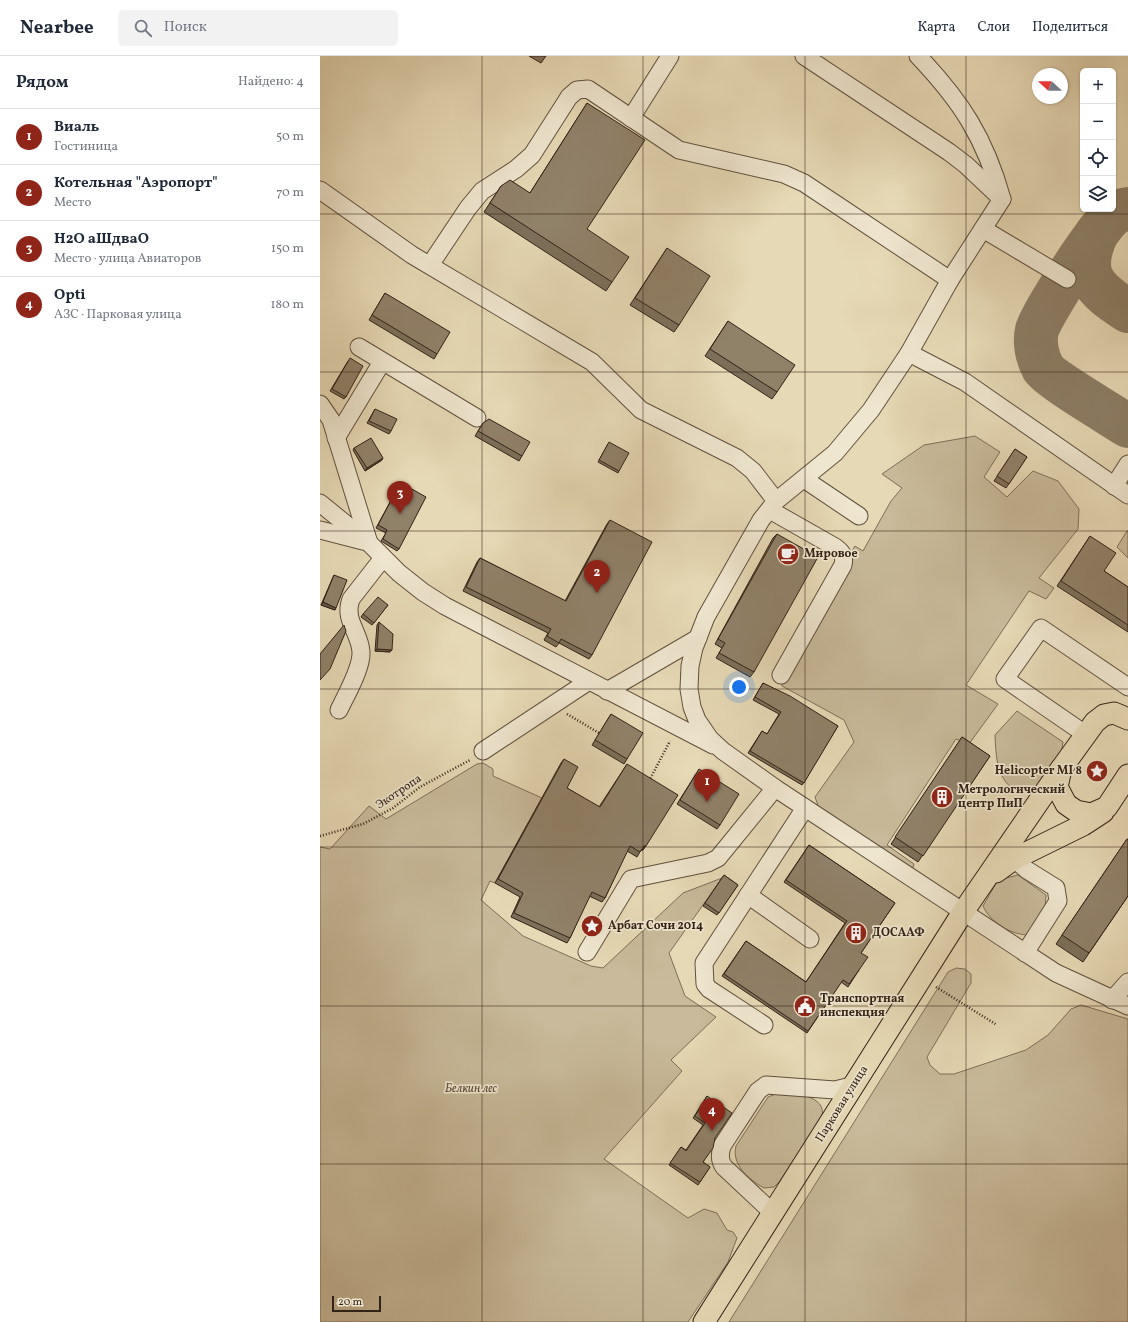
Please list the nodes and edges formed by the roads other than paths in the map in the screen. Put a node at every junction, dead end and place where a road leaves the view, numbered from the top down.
1 (670, 56) edge
2 (804, 56) edge
3 (918, 56) edge
4 (631, 118) junction
5 (320, 190) edge
6 (1002, 199) junction
7 (983, 229) junction
8 (430, 265) junction
9 (1067, 279) dead end
10 (950, 280) junction
11 (359, 347) dead end
12 (909, 353) junction
13 (382, 362) junction
14 (320, 404) edge
15 (477, 418) dead end
16 (336, 438) junction
17 (1128, 464) edge
18 (804, 479) junction
19 (1114, 486) junction
20 (1128, 495) edge
21 (320, 503) edge
22 (773, 506) junction
23 (858, 516) dead end
24 (320, 530) edge
25 (369, 543) junction
26 (383, 558) junction
27 (698, 638) junction
28 (781, 675) dead end
29 (589, 681) junction
30 (1128, 687) edge
31 (607, 691) junction
32 (339, 710) dead end
33 (1128, 719) edge
34 (1085, 734) junction
35 (483, 751) road end
36 (723, 751) junction
37 (1061, 769) junction
38 (1128, 775) edge
39 (775, 788) junction
40 (1107, 807) junction
41 (805, 808) junction
42 (1014, 859) junction
43 (981, 886) junction
44 (748, 894) junction
45 (963, 912) junction
46 (810, 939) dead end
47 (587, 952) dead end
48 (1025, 953) junction
49 (1128, 982) edge
50 (1112, 1000) junction
51 (1128, 1006) edge
52 (764, 1025) dead end
53 (855, 1085) junction
54 (773, 1213) junction
55 (704, 1322) edge

1 - 4 street
2 - 6 street
3 - 6 street
4 - 8 street
4 - 10 street
5 - 8 street
6 - 7 street
7 - 9 street
7 - 10 street
8 - 22 street
10 - 12 street
11 - 13 street
12 - 18 street
12 - 19 street
13 - 15 street
13 - 16 street
14 - 16 street
16 - 25 street
17 - 19 street
18 - 22 street
18 - 23 street
19 - 20 street
21 - 25 street
22 - 27 street
22 - 28 street
24 - 25 street
25 - 26 street
26 - 29 street
26 - 32 street
27 - 31 street
27 - 36 street
29 - 31 street
29 - 35 street
30 - 34 street
31 - 36 street
33 - 34 main road
34 - 37 main road
36 - 39 street
37 - 40 main road
37 - 43 main road
38 - 40 main road
39 - 41 street
39 - 47 street
40 - 42 main road
41 - 44 street
41 - 45 street
42 - 43 main road
42 - 48 street
43 - 45 main road, Парковая улица
44 - 46 street
44 - 52 street
45 - 48 street
45 - 53 main road, Парковая улица
48 - 50 street
49 - 50 street
50 - 51 street
53 - 54 main road, Парковая улица
53 - 54 street
54 - 55 main road, Парковая улица

